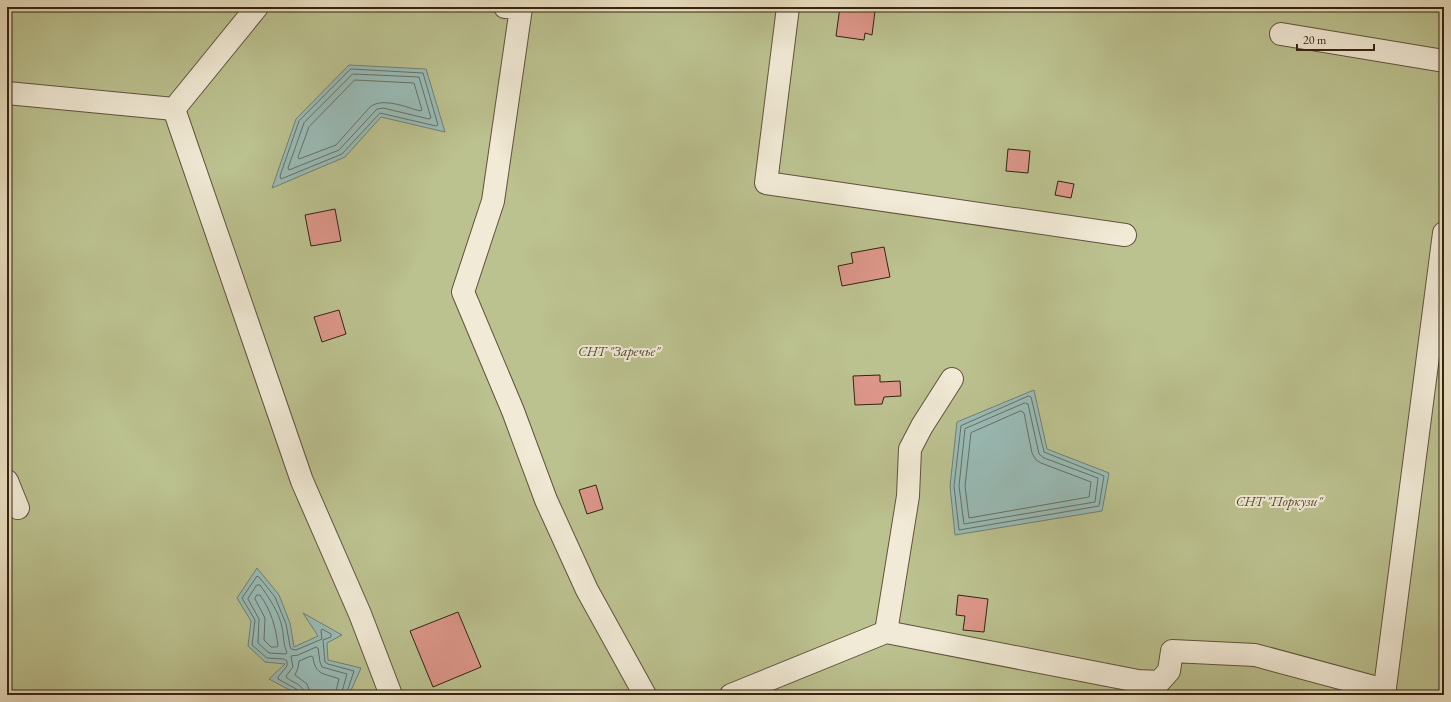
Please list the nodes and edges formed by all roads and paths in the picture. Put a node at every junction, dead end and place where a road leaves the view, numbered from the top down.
1 (257, 7) edge
2 (516, 7) edge
3 (788, 7) edge
4 (1281, 34) dead end
5 (1444, 61) edge
6 (7, 93) edge
7 (174, 109) junction
8 (1444, 233) edge
9 (1124, 235) dead end
10 (952, 378) dead end
11 (7, 481) edge
12 (18, 508) dead end
13 (886, 632) junction
14 (1384, 692) edge
15 (391, 695) edge
16 (645, 695) edge
17 (732, 695) edge

1 - 7 street
2 - 16 street
3 - 9 street
4 - 5 street
6 - 7 street
7 - 15 street
8 - 14 street
10 - 13 street
11 - 12 street
13 - 14 street
13 - 17 street

